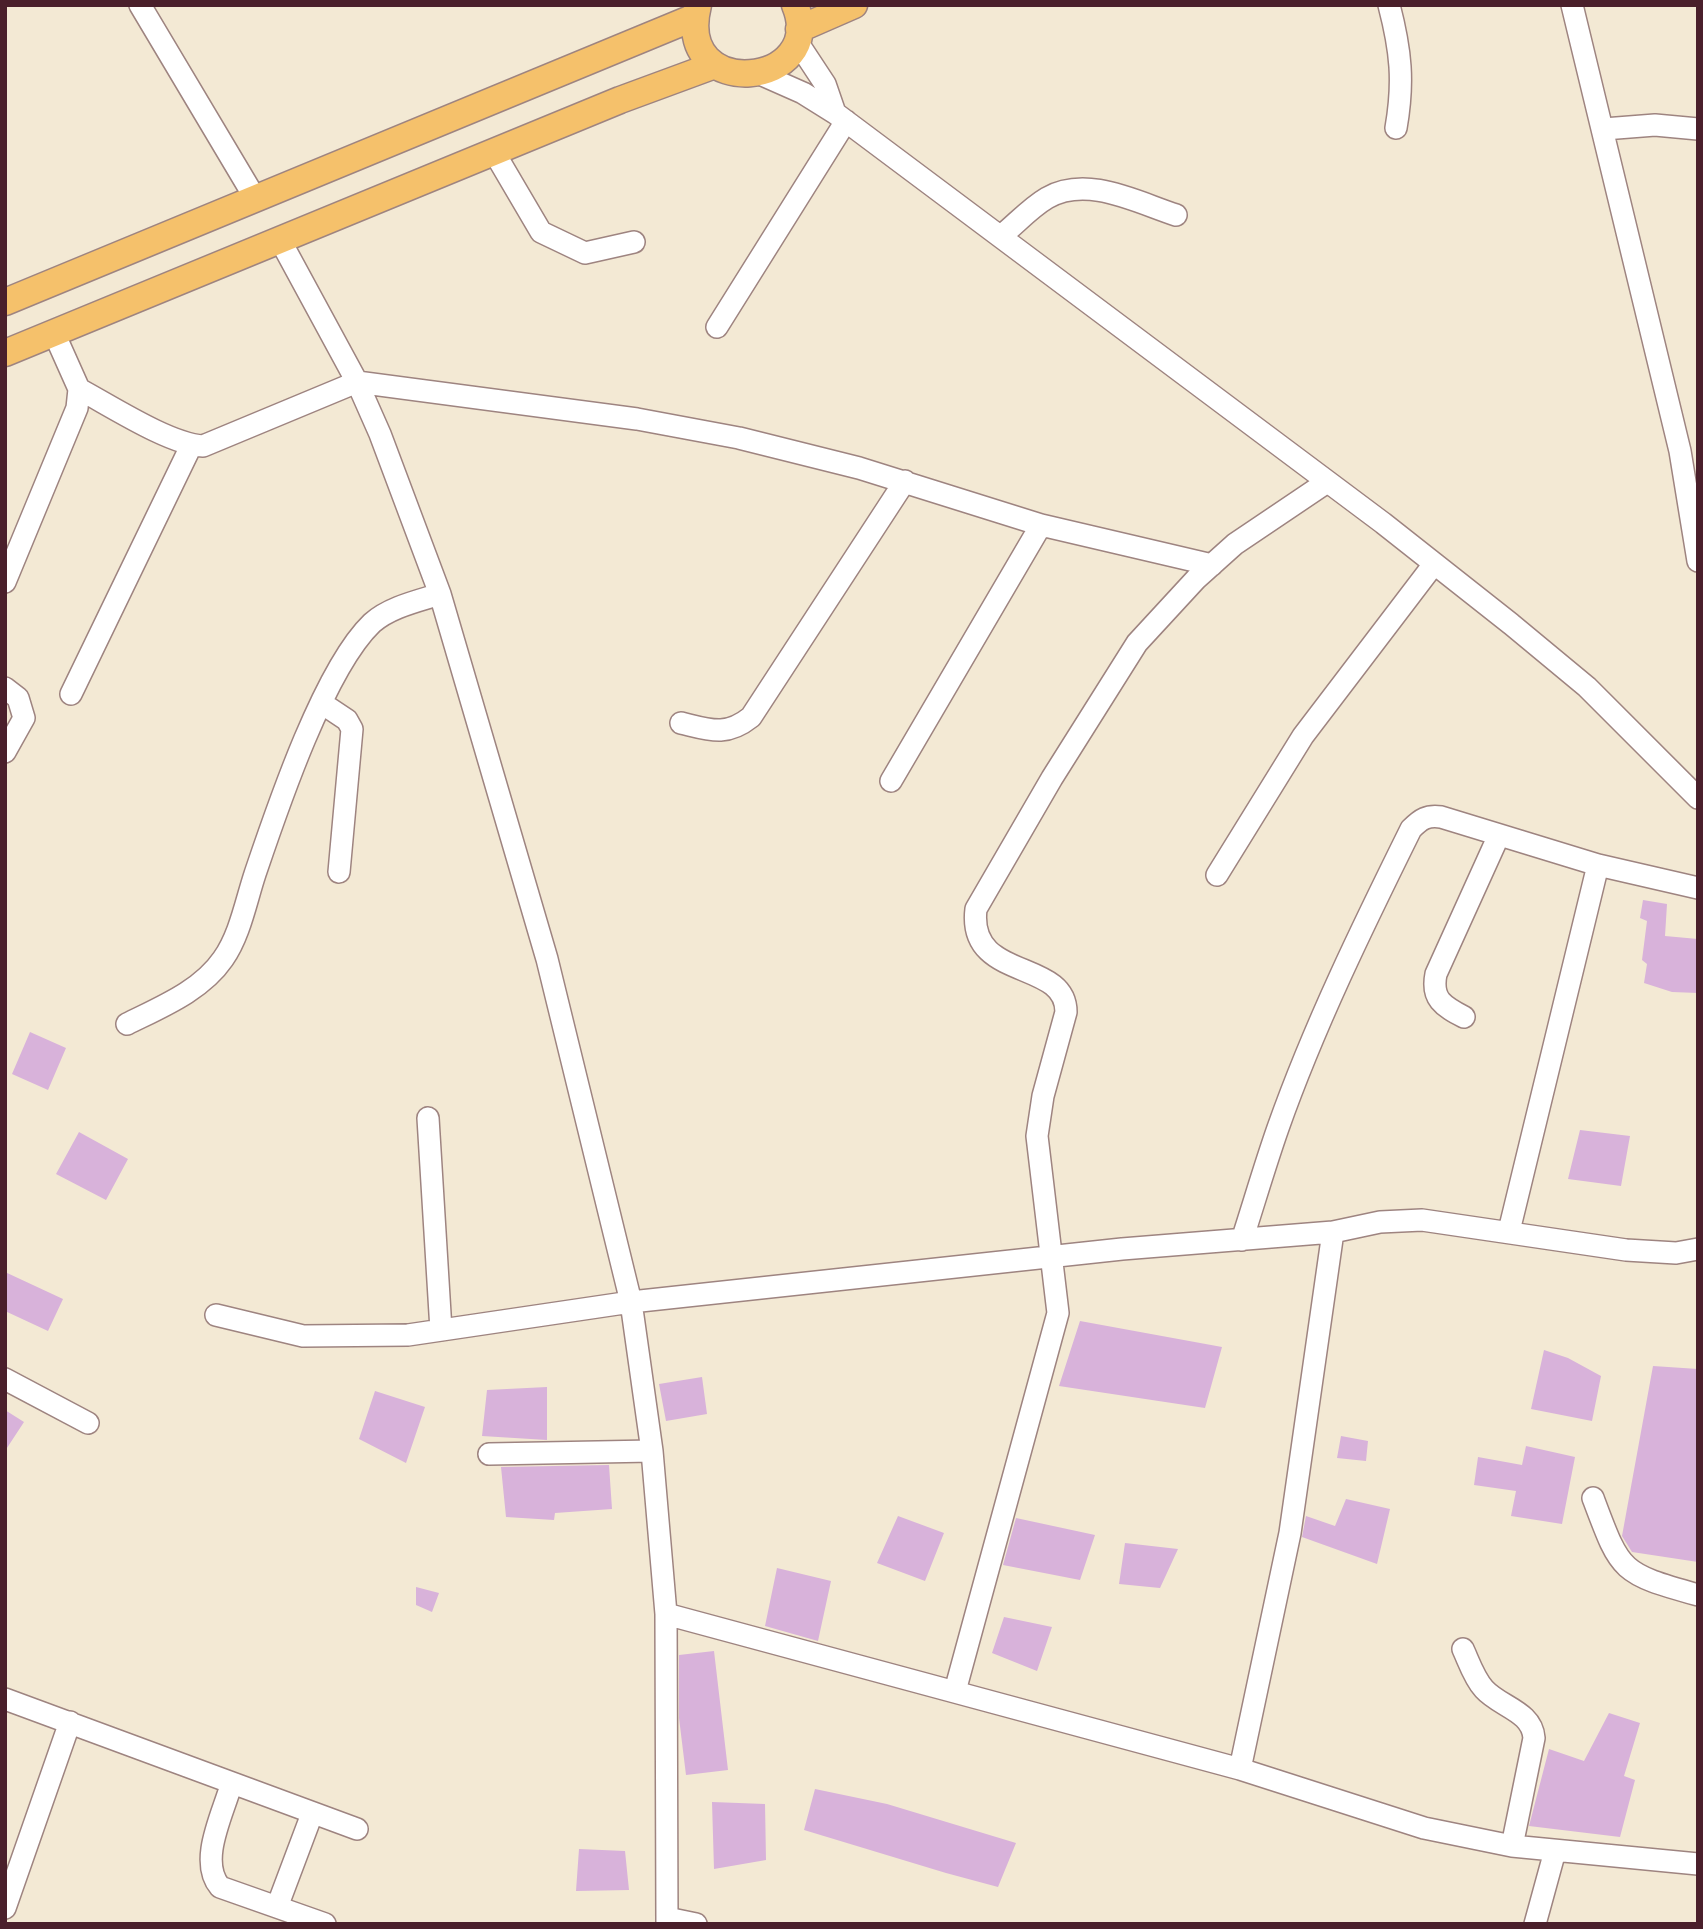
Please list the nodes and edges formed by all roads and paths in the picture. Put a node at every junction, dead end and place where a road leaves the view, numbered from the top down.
1 (139, 5) edge
2 (854, 5) edge
3 (1389, 5) edge
4 (1572, 5) edge
5 (696, 11) edge
6 (797, 25) edge
7 (715, 65) junction
8 (760, 74) junction
9 (840, 117) junction
10 (1396, 128) dead end
11 (1604, 129) junction
12 (1698, 129) edge
13 (494, 152) junction
14 (255, 198) junction
15 (1176, 215) dead end
16 (1001, 236) junction
17 (280, 240) junction
18 (634, 242) dead end
19 (5, 302) edge
20 (717, 327) dead end
21 (54, 333) junction
22 (5, 353) edge
23 (356, 382) junction
24 (79, 389) junction
25 (191, 446) junction
26 (1680, 451) junction
27 (1698, 472) edge
28 (905, 481) junction
29 (1327, 482) junction
30 (1041, 525) junction
31 (1698, 561) edge
32 (1434, 564) junction
33 (1212, 565) junction
34 (5, 582) edge
35 (440, 594) junction
36 (5, 688) edge
37 (71, 694) dead end
38 (323, 704) junction
39 (681, 723) dead end
40 (5, 752) edge
41 (891, 780) dead end
42 (1698, 799) edge
43 (1499, 835) junction
44 (1598, 865) junction
45 (339, 872) dead end
46 (1217, 875) dead end
47 (1698, 888) edge
48 (1464, 1017) dead end
49 (127, 1024) dead end
50 (428, 1118) dead end
51 (1509, 1231) junction
52 (1333, 1232) junction
53 (1242, 1240) junction
54 (1698, 1249) edge
55 (1051, 1258) junction
56 (631, 1302) junction
57 (216, 1315) dead end
58 (440, 1330) junction
59 (5, 1379) edge
60 (88, 1423) dead end
61 (652, 1451) junction
62 (489, 1454) dead end
63 (1593, 1498) dead end
64 (1698, 1595) edge
65 (666, 1614) junction
66 (1463, 1649) dead end
67 (955, 1691) junction
68 (5, 1699) edge
69 (70, 1722) junction
70 (1240, 1769) junction
71 (231, 1785) junction
72 (312, 1814) junction
73 (357, 1829) dead end
74 (1512, 1846) junction
75 (1555, 1852) junction
76 (1698, 1864) edge
77 (277, 1907) junction
78 (5, 1908) edge
79 (667, 1921) edge
80 (325, 1924) edge
81 (696, 1924) edge
82 (1535, 1924) edge

1 - 14 street
2 - 6 main road
3 - 10 street
4 - 11 street
5 - 7 main road
5 - 14 main road
6 - 8 main road
6 - 9 street
7 - 8 main road
7 - 13 main road
8 - 9 street
9 - 16 street
9 - 20 street
11 - 12 street
11 - 26 street
13 - 17 main road
13 - 18 street
14 - 19 main road
15 - 16 street
16 - 29 street
17 - 21 main road
17 - 23 street
21 - 22 main road
21 - 24 street
23 - 25 street
23 - 28 street
23 - 35 street
24 - 25 street
24 - 34 street
25 - 37 street
26 - 27 street
26 - 31 street
28 - 30 street
28 - 39 street
29 - 32 street
29 - 33 street
30 - 33 street
30 - 41 street
32 - 42 street
32 - 46 street
33 - 55 street
35 - 38 street
35 - 56 street
36 - 40 street
38 - 45 street
38 - 49 street
43 - 44 street
43 - 48 street
43 - 53 street
44 - 47 street
44 - 51 street
50 - 58 street
51 - 52 street
51 - 54 street
52 - 53 street
52 - 70 street
53 - 55 street
55 - 56 street
55 - 67 street
56 - 58 street
56 - 61 street
57 - 58 street
59 - 60 street
61 - 62 street
61 - 65 street
63 - 64 street
65 - 67 street
65 - 79 street
66 - 74 street
67 - 70 street
68 - 69 street
69 - 71 street
69 - 78 street
70 - 74 street
71 - 72 street
71 - 77 street
72 - 73 street
72 - 77 street
74 - 75 street
75 - 76 street
75 - 82 street
77 - 80 street
79 - 81 street

